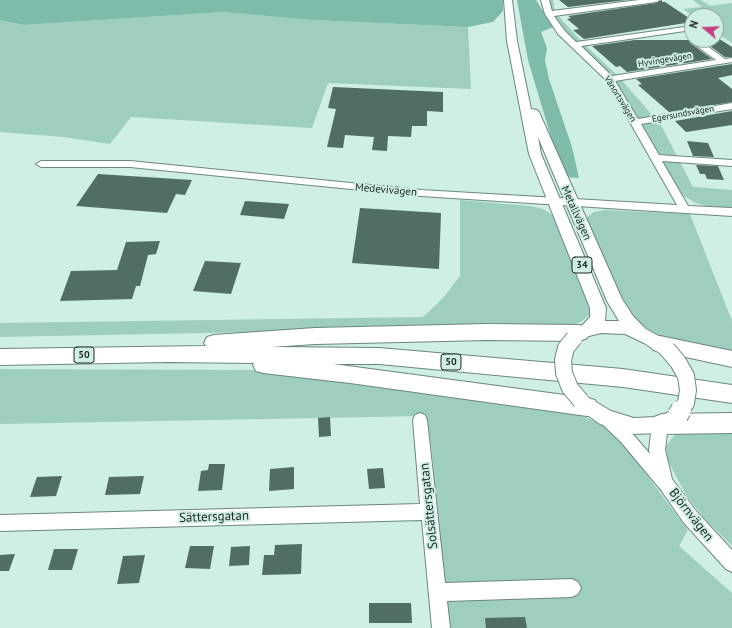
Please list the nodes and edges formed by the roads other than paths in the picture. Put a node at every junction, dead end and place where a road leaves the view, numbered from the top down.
1 (508, 0) edge
2 (545, 0) edge
3 (656, 0) edge
4 (549, 14) junction
5 (684, 29) edge
6 (680, 30) junction
7 (684, 33) edge
8 (574, 45) junction
9 (705, 48) edge
10 (732, 60) edge
11 (722, 61) junction
12 (610, 79) junction
13 (522, 88) junction
14 (732, 106) edge
15 (635, 122) junction
16 (656, 158) junction
17 (732, 163) edge
18 (41, 164) dead end
19 (554, 202) junction
20 (571, 202) junction
21 (684, 208) junction
22 (732, 212) edge
23 (582, 333) junction
24 (640, 333) junction
25 (664, 346) junction
26 (0, 350) edge
27 (171, 350) junction
28 (0, 357) edge
29 (732, 359) edge
30 (732, 386) edge
31 (732, 394) edge
32 (584, 404) junction
33 (606, 418) junction
34 (420, 420) dead end
35 (667, 421) junction
36 (732, 423) edge
37 (667, 485) junction
38 (429, 512) junction
39 (0, 523) edge
40 (732, 563) edge
41 (572, 588) dead end
42 (437, 592) junction
43 (441, 628) edge

1 - 13 main road, Metallvägen / 34
2 - 4 street, Vänortsvägen
3 - 4 street
4 - 8 street, Vänortsvägen
5 - 6 street
6 - 7 street, Hyvingevägen
6 - 8 street
8 - 12 street, Vänortsvägen
9 - 11 street, Hyvingevägen
10 - 11 street, Hyvingevägen
11 - 12 street, Hyvingevägen
12 - 15 street, Vänortsvägen
13 - 19 main road, Metallvägen / 34
13 - 20 main road, Metallvägen / 34
14 - 15 street, Egersundsvägen
15 - 16 street, Vänortsvägen
16 - 17 street
16 - 21 street, Vänortsvägen
18 - 19 street, Medevivägen
19 - 20 street, Medevivägen
19 - 23 main road, Metallvägen / 34
20 - 21 street, Medevivägen
20 - 24 main road, Metallvägen / 34
21 - 22 street, Medevivägen
23 - 24 main road, 34
23 - 27 highway
23 - 32 main road, 34, bridge
24 - 25 main road, 34
25 - 29 highway
25 - 35 main road, 34, bridge
26 - 27 highway, 50
27 - 28 highway, 50
27 - 30 highway, 50
27 - 31 highway, 50
27 - 32 highway
32 - 33 main road, 34
33 - 35 main road, 34
33 - 37 street, Björnvägen
34 - 38 street, Solsättersgatan
35 - 36 highway
35 - 37 street, Björnvägen
37 - 40 street, Björnvägen
38 - 39 street, Sättersgatan
38 - 42 street, Solsättersgatan
41 - 42 street
42 - 43 street, Solsättersgatan

